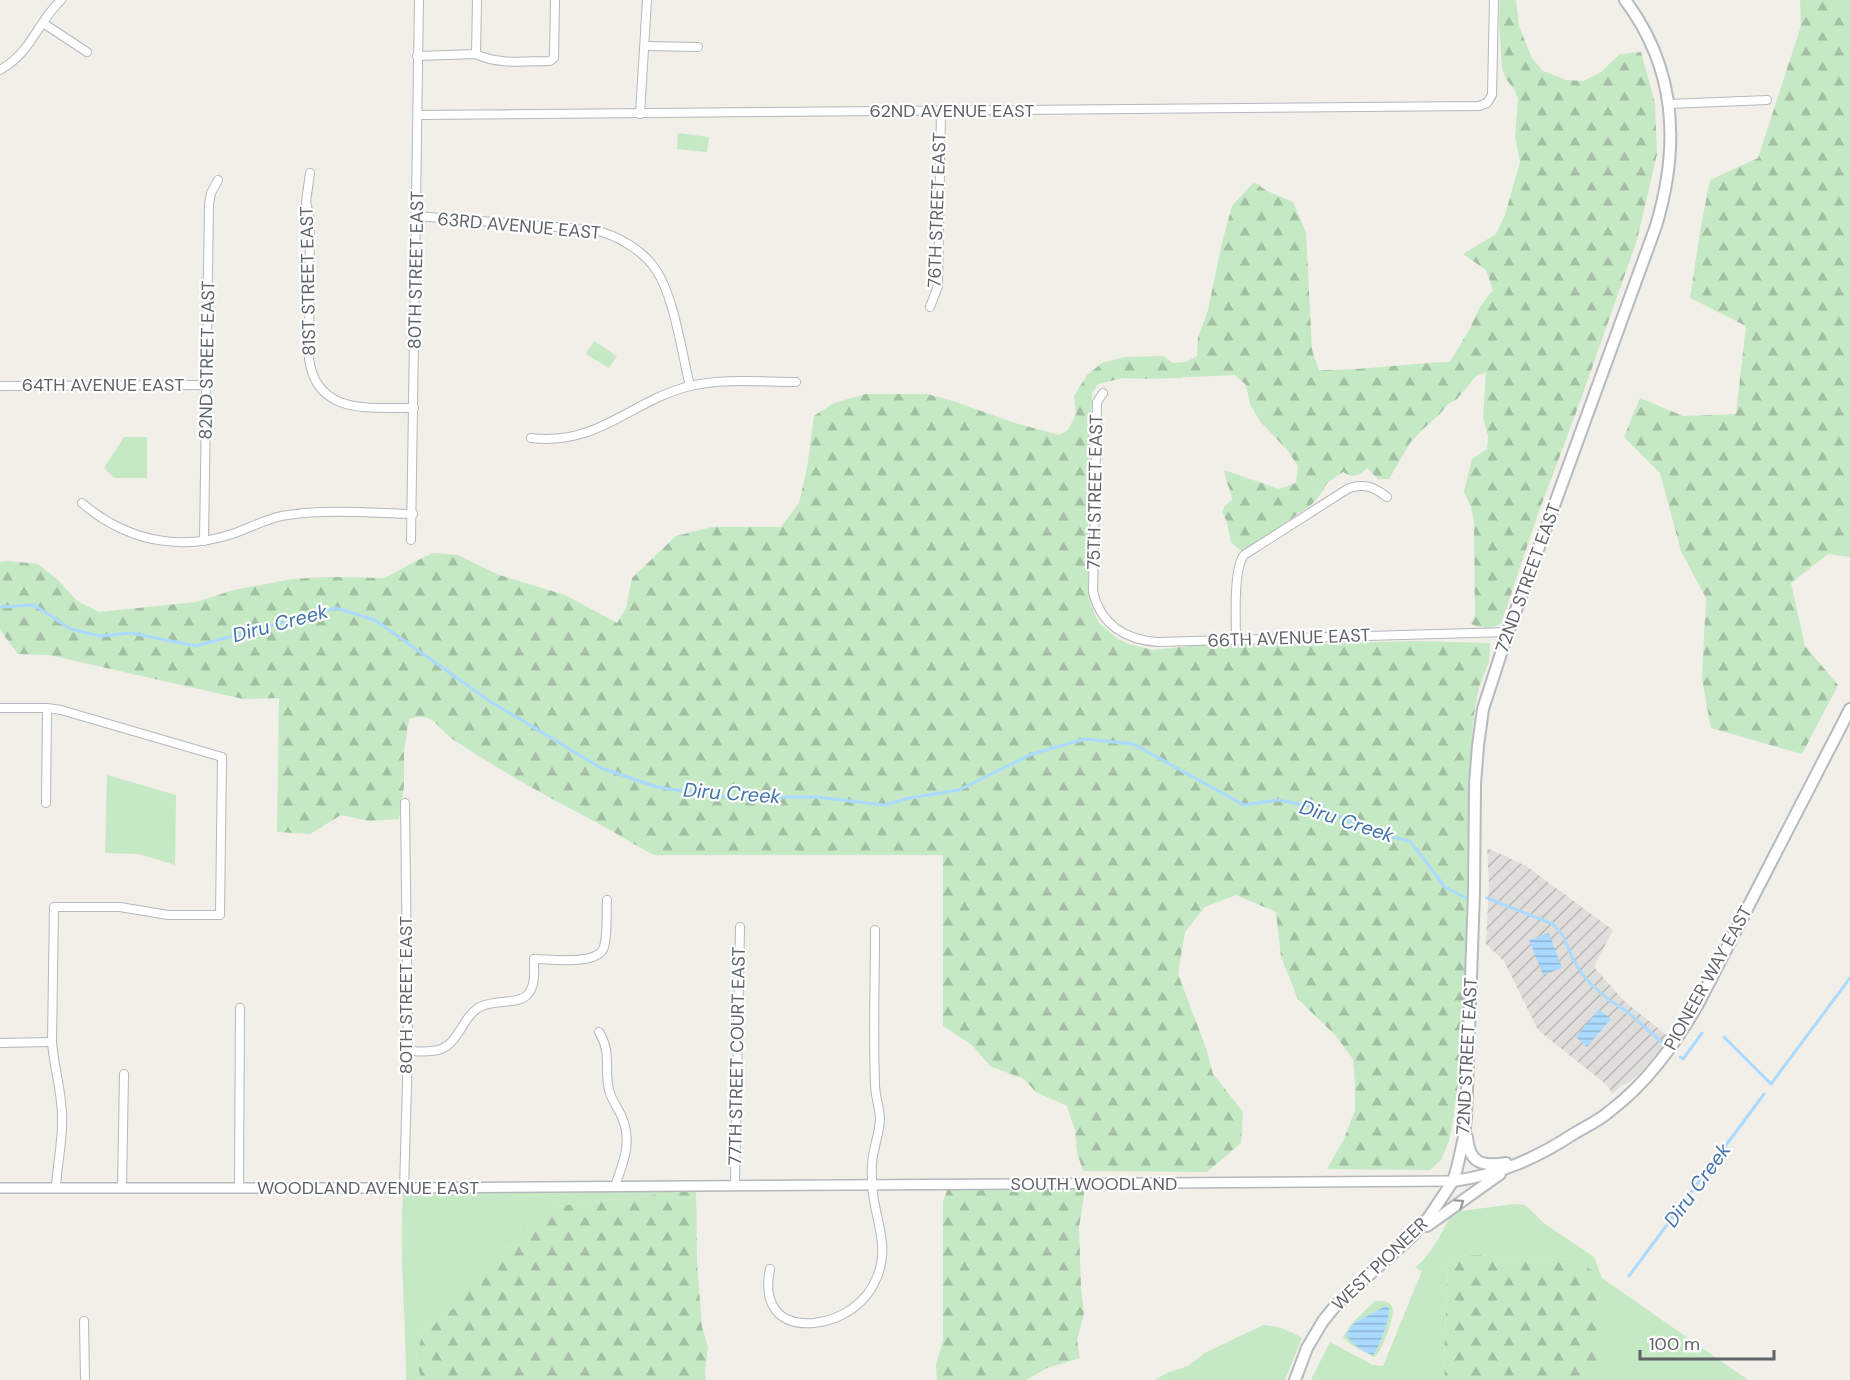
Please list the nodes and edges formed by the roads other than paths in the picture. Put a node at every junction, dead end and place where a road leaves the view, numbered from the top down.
1 (61, 0) edge
2 (419, 0) edge
3 (477, 0) edge
4 (555, 0) edge
5 (647, 0) edge
6 (1494, 0) edge
7 (1625, 0) edge
8 (43, 23) junction
9 (645, 46) junction
10 (698, 47) dead end
11 (87, 52) dead end
12 (476, 54) junction
13 (417, 56) junction
14 (0, 70) edge
15 (1767, 100) dead end
16 (1669, 104) junction
17 (941, 111) junction
18 (640, 114) junction
19 (418, 115) junction
20 (310, 173) dead end
21 (218, 180) dead end
22 (416, 216) junction
23 (930, 307) dead end
24 (796, 382) dead end
25 (207, 385) junction
26 (0, 386) edge
27 (690, 386) junction
28 (1103, 393) dead end
29 (414, 408) junction
30 (531, 438) dead end
31 (1387, 497) dead end
32 (82, 503) dead end
33 (413, 514) junction
34 (411, 540) dead end
35 (204, 542) junction
36 (1093, 592) joint
37 (1508, 632) junction
38 (1236, 640) junction
39 (0, 708) edge
40 (47, 708) junction
41 (1850, 709) edge
42 (46, 803) dead end
43 (405, 803) dead end
44 (607, 900) dead end
45 (740, 927) dead end
46 (875, 930) dead end
47 (240, 1008) dead end
48 (599, 1032) dead end
49 (52, 1042) junction
50 (0, 1043) edge
51 (408, 1051) junction
52 (124, 1074) dead end
53 (1466, 1117) junction
54 (1530, 1160) junction
55 (1508, 1168) junction
56 (1453, 1180) junction
57 (735, 1185) junction
58 (615, 1186) junction
59 (872, 1186) junction
60 (0, 1188) edge
61 (56, 1188) junction
62 (122, 1188) junction
63 (239, 1188) junction
64 (404, 1188) junction
65 (1412, 1236) junction
66 (770, 1269) dead end
67 (84, 1321) dead end
68 (85, 1380) edge
69 (1295, 1380) edge

1 - 8 street
2 - 13 street, 80TH STREET EAST
3 - 12 street
4 - 12 street
5 - 9 street
6 - 17 street, 62ND AVENUE EAST
7 - 16 main road, 72ND STREET EAST
8 - 11 street
8 - 14 street
9 - 10 street
9 - 18 street
12 - 13 street
13 - 19 street, 80TH STREET EAST
15 - 16 street
16 - 37 main road, 72ND STREET EAST
17 - 18 street, 62ND AVENUE EAST
17 - 23 street, 76TH STREET EAST
18 - 19 street, 62ND AVENUE EAST
19 - 22 street, 80TH STREET EAST
20 - 29 street, 81ST STREET EAST
21 - 25 street, 82ND STREET EAST
22 - 27 street, 63RD AVENUE EAST
22 - 29 street, 80TH STREET EAST
24 - 27 street
25 - 26 street, 64TH AVENUE EAST
25 - 35 street, 82ND STREET EAST
27 - 30 street
28 - 36 street, 75TH STREET EAST
29 - 33 street, 80TH STREET EAST
31 - 38 street
32 - 35 street
33 - 34 street, 80TH STREET EAST
33 - 35 street
36 - 38 street, 66TH AVENUE EAST
37 - 38 street, 66TH AVENUE EAST
37 - 53 main road, 72ND STREET EAST
39 - 40 street
40 - 42 street
40 - 49 street
41 - 54 main road, PIONEER WAY EAST
43 - 51 street, 80TH STREET EAST
44 - 51 street
45 - 57 street, 77TH STREET COURT EAST
46 - 59 street
47 - 63 street
48 - 58 street
49 - 50 street
49 - 61 street
51 - 64 street, 80TH STREET EAST
52 - 62 street
53 - 54 main road
53 - 56 main road, 72ND STREET EAST
54 - 55 main road, PIONEER WAY EAST
55 - 56 main road, PIONEER WAY EAST
65 -> 55 main road
56 - 59 street, SOUTH WOODLAND
56 - 65 main road, WEST PIONEER
57 - 58 street, WOODLAND AVENUE EAST
57 - 59 street, SOUTH WOODLAND
58 - 64 street, WOODLAND AVENUE EAST
59 - 66 street
60 - 61 street, WOODLAND AVENUE EAST
61 - 62 street, WOODLAND AVENUE EAST
62 - 63 street, WOODLAND AVENUE EAST
63 - 64 street, WOODLAND AVENUE EAST
65 - 69 main road, WEST PIONEER
67 - 68 street

